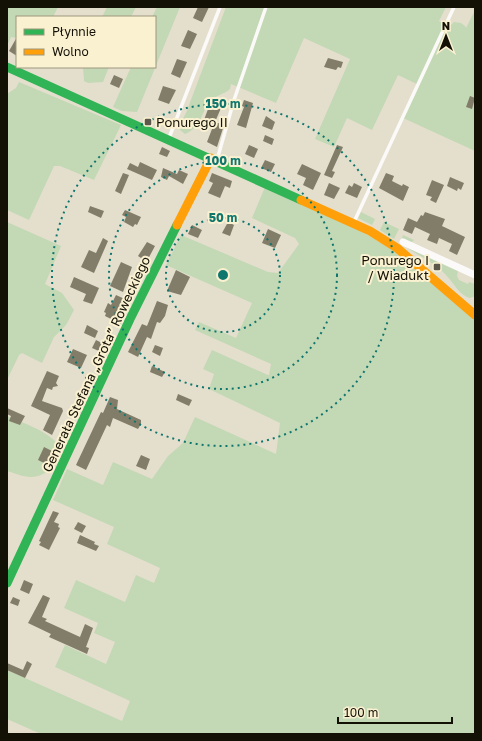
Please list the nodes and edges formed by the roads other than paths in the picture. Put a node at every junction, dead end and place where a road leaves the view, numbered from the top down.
1 (220, 7) edge
2 (266, 7) edge
3 (454, 7) edge
4 (7, 67) edge
5 (168, 139) junction
6 (214, 159) junction
7 (354, 223) junction
8 (403, 242) dead end
9 (475, 275) edge
10 (474, 313) edge
11 (7, 583) edge

1 - 5 lane
2 - 6 lane
3 - 7 lane
4 - 5 street
5 - 6 street
6 - 7 street
6 - 11 street, Generała Stefana „Grota” Roweckiego
7 - 10 street
8 - 9 street

